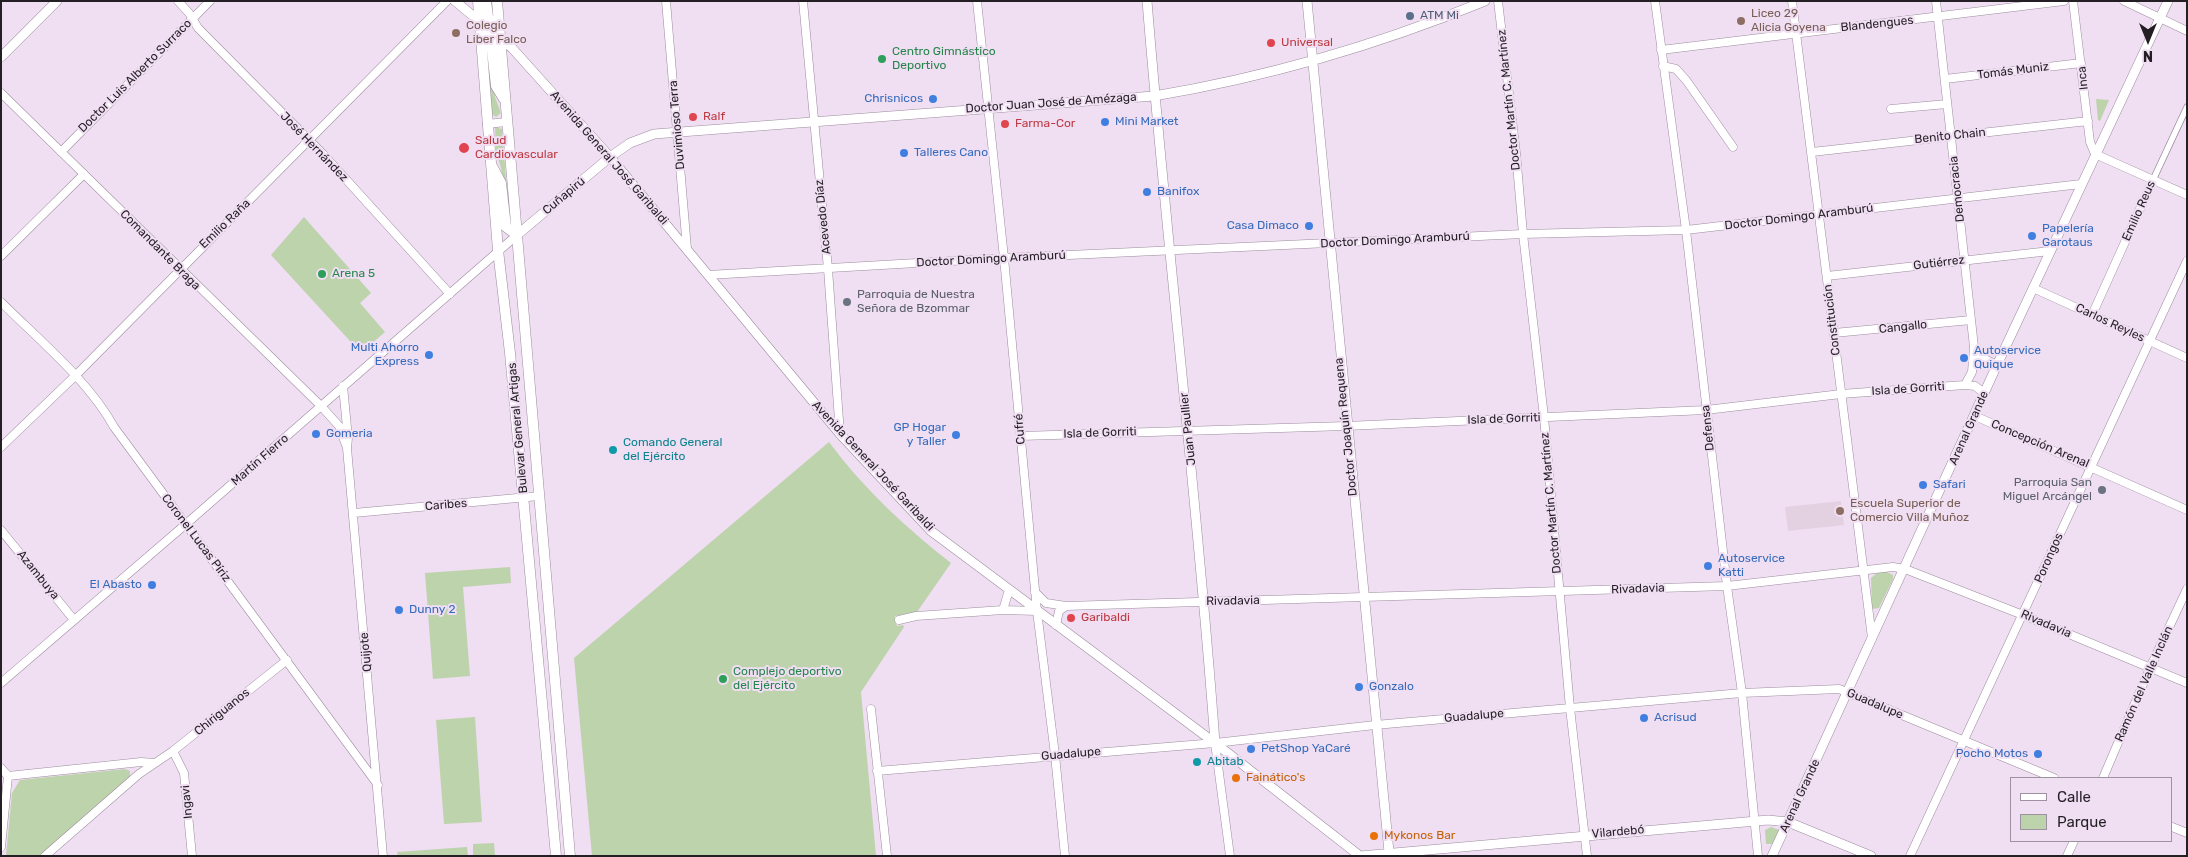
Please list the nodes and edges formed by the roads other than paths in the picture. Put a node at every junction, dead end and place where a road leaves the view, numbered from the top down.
1 (57, 1) edge
2 (178, 1) edge
3 (210, 1) edge
4 (447, 1) edge
5 (455, 1) edge
6 (478, 1) edge
7 (486, 1) edge
8 (497, 1) edge
9 (666, 1) edge
10 (802, 1) edge
11 (977, 1) edge
12 (1146, 1) edge
13 (1306, 1) edge
14 (1485, 1) edge
15 (1498, 1) edge
16 (1654, 1) edge
17 (1792, 1) edge
18 (1936, 1) edge
19 (2064, 1) edge
20 (2073, 1) edge
21 (2124, 1) edge
22 (2168, 1) edge
23 (1938, 17) junction
24 (192, 19) junction
25 (2160, 19) junction
26 (479, 21) junction
27 (2187, 31) edge
28 (1796, 33) junction
29 (501, 39) junction
30 (1661, 50) junction
31 (1, 57) edge
32 (1311, 60) junction
33 (2081, 63) junction
34 (1663, 66) junction
35 (1945, 79) junction
36 (1, 93) edge
37 (1154, 96) junction
38 (504, 100) junction
39 (1947, 104) junction
40 (2187, 107) edge
41 (988, 108) junction
42 (1891, 109) dead end
43 (813, 121) junction
44 (2088, 121) junction
45 (506, 122) junction
46 (487, 124) junction
47 (678, 132) junction
48 (1951, 136) junction
49 (310, 141) junction
50 (1733, 148) dead end
51 (61, 152) junction
52 (1812, 152) junction
53 (2095, 154) junction
54 (610, 157) junction
55 (490, 162) junction
56 (84, 174) junction
57 (2153, 180) junction
58 (2081, 184) junction
59 (2187, 195) edge
60 (1958, 199) junction
61 (1819, 215) junction
62 (1686, 230) junction
63 (517, 234) junction
64 (1523, 234) junction
65 (1328, 244) junction
66 (687, 249) junction
67 (498, 250) junction
68 (1170, 251) junction
69 (2050, 251) junction
70 (1, 256) edge
71 (1004, 258) junction
72 (1965, 260) junction
73 (2187, 261) edge
74 (179, 269) junction
75 (828, 269) junction
76 (708, 275) junction
77 (1827, 276) junction
78 (2034, 288) junction
79 (450, 294) junction
80 (1, 302) edge
81 (2092, 315) junction
82 (1971, 320) junction
83 (1834, 334) junction
84 (2149, 340) junction
85 (1974, 347) junction
86 (2187, 358) edge
87 (1997, 365) junction
88 (75, 376) junction
89 (1965, 385) junction
90 (343, 386) junction
91 (1984, 393) junction
92 (1841, 394) junction
93 (320, 406) junction
94 (1706, 410) junction
95 (1975, 416) junction
96 (1544, 417) junction
97 (1346, 426) junction
98 (1188, 430) junction
99 (840, 434) junction
100 (1021, 436) junction
101 (1, 447) edge
102 (347, 448) junction
103 (2090, 466) junction
104 (539, 496) junction
105 (524, 498) junction
106 (2187, 510) edge
107 (354, 513) junction
108 (186, 524) junction
109 (1, 530) edge
110 (1905, 569) junction
111 (1865, 570) junction
112 (1727, 586) junction
113 (2187, 589) edge
114 (1008, 590) junction
115 (1559, 591) junction
116 (1035, 592) junction
117 (1363, 597) junction
118 (1205, 602) junction
119 (1066, 606) junction
120 (1003, 610) junction
121 (1037, 612) junction
122 (2023, 614) junction
123 (74, 620) junction
124 (900, 620) dead end
125 (1056, 626) junction
126 (1873, 640) junction
127 (287, 660) junction
128 (2150, 668) junction
129 (1, 683) edge
130 (2187, 683) edge
131 (1848, 692) junction
132 (1742, 694) junction
133 (1570, 708) junction
134 (871, 709) dead end
135 (1375, 725) junction
136 (1964, 742) junction
137 (1215, 743) junction
138 (174, 751) junction
139 (1055, 755) junction
140 (157, 763) junction
141 (1, 768) edge
142 (877, 771) junction
143 (8, 776) junction
144 (2052, 777) edge
145 (2103, 777) edge
146 (378, 784) junction
147 (1755, 821) junction
148 (1788, 822) junction
149 (2173, 827) edge
150 (2187, 833) edge
151 (1585, 835) junction
152 (2074, 842) edge
153 (1, 847) edge
154 (1389, 852) junction
155 (45, 856) edge
156 (192, 856) edge
157 (384, 856) edge
158 (556, 856) edge
159 (570, 856) edge
160 (887, 856) edge
161 (1065, 856) edge
162 (1230, 856) edge
163 (1360, 856) edge
164 (1587, 856) edge
165 (1758, 856) edge
166 (1772, 856) edge
167 (1872, 856) edge
168 (1910, 856) edge
169 (2067, 856) edge

1 - 31 street
2 - 24 street, José Hernández
3 - 24 street, Doctor Luis Alberto Surraco
4 - 49 street, Emilio Raña
5 - 26 street, Avenida General José Garibaldi
6 - 26 main road, Bulevar General Artigas
7 - 29 main road
8 - 29 main road, Bulevar General Artigas
9 - 47 street, Duvimioso Terra
10 - 43 street, Acevedo Díaz
11 - 41 street, Cufré
12 - 37 street, Juan Paullier
13 - 32 street, Doctor Joaquín Requena
14 - 32 street, Doctor Juan José de Amézaga
15 - 64 street, Doctor Martín C. Martínez
16 - 30 street, Defensa
17 - 28 street, Constitución
18 - 23 street, Democracia
19 - 23 street, Blandengues
20 - 33 street, Inca
21 - 25 street
22 - 25 street, Arenal Grande
23 - 28 street, Blandengues
23 - 35 street, Democracia
24 - 49 street, José Hernández
24 - 51 street, Doctor Luis Alberto Surraco
25 - 27 street
25 - 53 street, Arenal Grande
26 - 29 street, Avenida General José Garibaldi
26 - 38 main road
26 - 46 main road, Bulevar General Artigas
28 - 30 street, Blandengues
28 - 52 street, Constitución
29 - 38 main road, Bulevar General Artigas
29 - 54 street, Avenida General José Garibaldi
30 - 34 street, Defensa
32 - 37 street, Doctor Juan José de Amézaga
32 - 65 street, Doctor Joaquín Requena
33 - 35 street, Tomás Muniz
33 - 44 street, Inca
34 - 50 street
34 - 62 street, Defensa
35 - 39 street, Democracia
36 - 51 street, Comandante Braga
37 - 41 street, Doctor Juan José de Amézaga
37 - 68 street, Juan Paullier
38 - 45 main road, Bulevar General Artigas
39 - 42 street
39 - 48 street, Democracia
40 - 57 street, Emilio Reus
41 - 43 street, Doctor Juan José de Amézaga
41 - 71 street, Cufré
43 - 47 street, Doctor Juan José de Amézaga
43 - 75 street, Acevedo Díaz
44 - 48 street, Benito Chain
44 - 53 street, Inca
45 - 46 street
45 - 63 main road, Bulevar General Artigas
46 - 55 main road, Bulevar General Artigas
47 - 54 street, Doctor Juan José de Amézaga
47 - 66 street, Duvimioso Terra
48 - 52 street, Benito Chain
48 - 60 street, Democracia
49 - 74 street, Emilio Raña
49 - 79 street, José Hernández
51 - 56 street, Comandante Braga
52 - 61 street, Constitución
53 - 57 street
53 - 58 street, Arenal Grande
54 - 63 street, Cuñapirú
54 - 66 street, Avenida General José Garibaldi
55 - 63 main road
55 - 67 main road, Bulevar General Artigas
56 - 70 street
56 - 74 street, Comandante Braga
57 - 59 street
57 - 81 street, Emilio Reus
58 - 60 street, Doctor Domingo Aramburú
58 - 69 street, Arenal Grande
60 - 61 street, Doctor Domingo Aramburú
60 - 72 street, Democracia
61 - 62 street, Doctor Domingo Aramburú
61 - 77 street, Constitución
62 - 64 street, Doctor Domingo Aramburú
62 - 94 street, Defensa
63 - 67 street, Martín Fierro
63 - 104 main road, Bulevar General Artigas
64 - 65 street, Doctor Domingo Aramburú
64 - 96 street, Doctor Martín C. Martínez
65 - 68 street, Doctor Domingo Aramburú
65 - 97 street, Doctor Joaquín Requena
66 - 76 street, Avenida General José Garibaldi
67 - 79 street, Martín Fierro
67 - 105 main road, Bulevar General Artigas
68 - 71 street, Doctor Domingo Aramburú
68 - 98 street, Juan Paullier
69 - 72 street, Gutiérrez
69 - 78 street, Arenal Grande
71 - 75 street, Doctor Domingo Aramburú
71 - 100 street, Cufré
72 - 77 street, Gutiérrez
72 - 82 street, Democracia
73 - 84 street, Porongos
74 - 88 street, Emilio Raña
74 - 93 street, Comandante Braga
75 - 76 street, Doctor Domingo Aramburú
75 - 99 street, Acevedo Díaz
76 - 99 street, Avenida General José Garibaldi
77 - 83 street, Constitución
78 - 81 street, Carlos Reyles
78 - 87 street, Arenal Grande
79 - 90 street, Martín Fierro
80 - 88 street, Coronel Lucas Píriz
81 - 84 street, Carlos Reyles
82 - 83 street, Cangallo
82 - 85 street, Democracia
83 - 92 street, Constitución
84 - 86 street, Carlos Reyles
84 - 103 street, Porongos
85 - 87 street
85 - 89 street, Democracia
87 - 91 street, Arenal Grande
88 - 101 street, Emilio Raña
88 - 108 street, Coronel Lucas Píriz
89 - 91 street, Isla de Gorriti
89 - 92 street, Isla de Gorriti
90 - 93 street, Martín Fierro
90 - 102 street, Quijote
91 - 95 street, Arenal Grande
92 - 94 street, Isla de Gorriti
92 - 111 street, Constitución
93 - 102 street, Quijote
93 - 108 street, Martín Fierro
94 - 96 street, Isla de Gorriti
94 - 112 street, Defensa
95 - 103 street, Concepción Arenal
95 - 110 street, Arenal Grande
96 - 97 street, Isla de Gorriti
96 - 115 street, Doctor Martín C. Martínez
97 - 98 street, Isla de Gorriti
97 - 117 street, Doctor Joaquín Requena
98 - 100 street, Isla de Gorriti
98 - 118 street, Juan Paullier
99 - 114 street, Avenida General José Garibaldi
100 - 116 street, Cufré
102 - 107 street, Quijote
103 - 106 street, Concepción Arenal
103 - 122 street, Porongos
104 - 105 street, Caribes
104 - 159 main road, Bulevar General Artigas
105 - 107 street, Caribes
105 - 158 main road, Bulevar General Artigas
107 - 146 street, Quijote
108 - 123 street, Martín Fierro
108 - 127 street, Coronel Lucas Píriz
109 - 123 street, Azambuya
110 - 111 street, Rivadavia
110 - 122 street, Rivadavia
110 - 126 street, Arenal Grande
111 - 112 street, Rivadavia
111 - 126 street, Constitución
112 - 115 street, Rivadavia
112 - 132 street, Defensa
113 - 128 street, Ramón del Valle Inclán
114 - 120 street
114 - 121 street, Avenida General José Garibaldi
115 - 117 street, Rivadavia
115 - 133 street, Doctor Martín C. Martínez
116 - 119 street, Rivadavia
116 - 121 street, Cufré
117 - 118 street, Rivadavia
117 - 135 street, Doctor Joaquín Requena
118 - 119 street, Rivadavia
118 - 137 street, Juan Paullier
119 - 125 street
120 - 121 street
120 - 124 street
121 - 125 street, Avenida General José Garibaldi
121 - 139 street, Cufré
122 - 128 street, Rivadavia
122 - 136 street, Porongos
123 - 129 street, Martín Fierro
125 - 137 street, Avenida General José Garibaldi
126 - 131 street, Arenal Grande
127 - 138 street, Chiriguanos
127 - 146 street, Coronel Lucas Píriz
128 - 130 street, Rivadavia
128 - 145 street, Ramón del Valle Inclán
131 - 132 street, Guadalupe
131 - 136 street, Guadalupe
131 - 148 street, Arenal Grande
132 - 133 street, Guadalupe
132 - 147 street, Defensa
133 - 135 street, Guadalupe
133 - 151 street, Doctor Martín C. Martínez
134 - 142 street
135 - 137 street, Guadalupe
135 - 154 street, Doctor Joaquín Requena
136 - 144 street, Guadalupe
136 - 168 street, Porongos
137 - 139 street, Guadalupe
137 - 162 street, Juan Paullier
137 - 163 street, Avenida General José Garibaldi
138 - 140 street, Chiriguanos
138 - 156 street, Ingavi
139 - 142 street, Guadalupe
139 - 161 street, Cufré
140 - 143 street
140 - 155 street, Chiriguanos
141 - 143 street
142 - 160 street
143 - 153 street
146 - 157 street, Quijote
147 - 148 street, Vilardebó
147 - 151 street, Vilardebó
147 - 165 street, Defensa
148 - 166 street, Arenal Grande
148 - 167 street, Vilardebó
149 - 150 street
151 - 154 street, Vilardebó
151 - 164 street, Doctor Martín C. Martínez
152 - 169 street
154 - 163 street, Vilardebó

